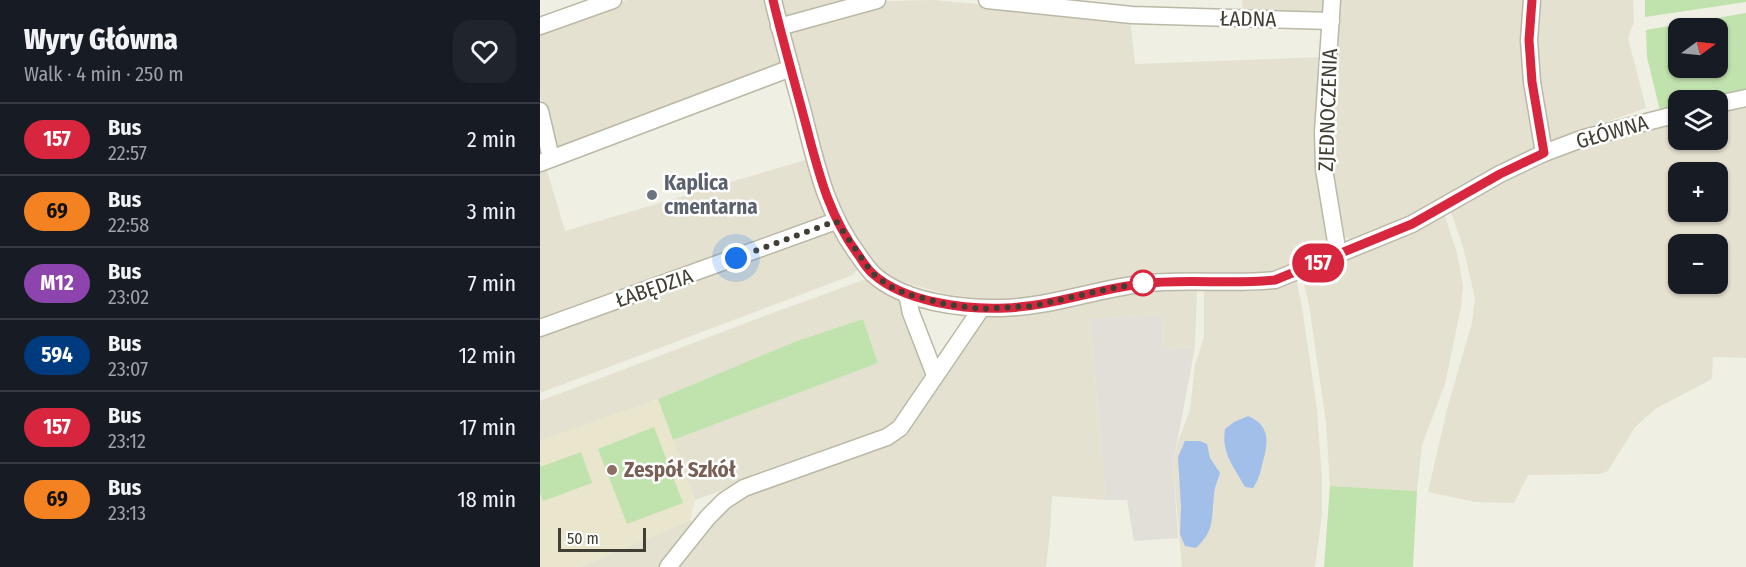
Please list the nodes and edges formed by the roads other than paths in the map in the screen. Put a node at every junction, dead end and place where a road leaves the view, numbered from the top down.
1 (613, 0) edge
2 (772, 0) edge
3 (877, 0) edge
4 (987, 0) edge
5 (1332, 0) edge
6 (1532, 0) edge
7 (1026, 2) edge
8 (1331, 21) junction
9 (540, 26) edge
10 (779, 27) junction
11 (791, 68) junction
12 (1746, 98) edge
13 (1728, 102) edge
14 (540, 111) edge
15 (1668, 117) edge
16 (1544, 153) junction
17 (545, 160) edge
18 (836, 221) junction
19 (1338, 254) junction
20 (907, 294) junction
21 (981, 309) junction
22 (540, 328) edge
23 (934, 375) junction
24 (668, 567) edge

1 - 9 street
2 - 10 street, GŁÓWNA
3 - 10 street
4 - 7 street, ŁADNA
5 - 8 street, ZJEDNOCZENIA
6 - 16 street
7 - 8 street, ŁADNA
8 - 19 street, ZJEDNOCZENIA
10 - 11 street, GŁÓWNA
11 - 17 street
11 - 18 street, GŁÓWNA
12 - 13 street
14 - 17 street
15 - 16 street, GŁÓWNA
16 - 19 street, GŁÓWNA
18 - 20 street, GŁÓWNA
18 - 22 street, ŁABĘDZIA
19 - 21 street, GŁÓWNA
20 - 21 street, GŁÓWNA
20 - 23 street
21 - 23 street
23 - 24 street

